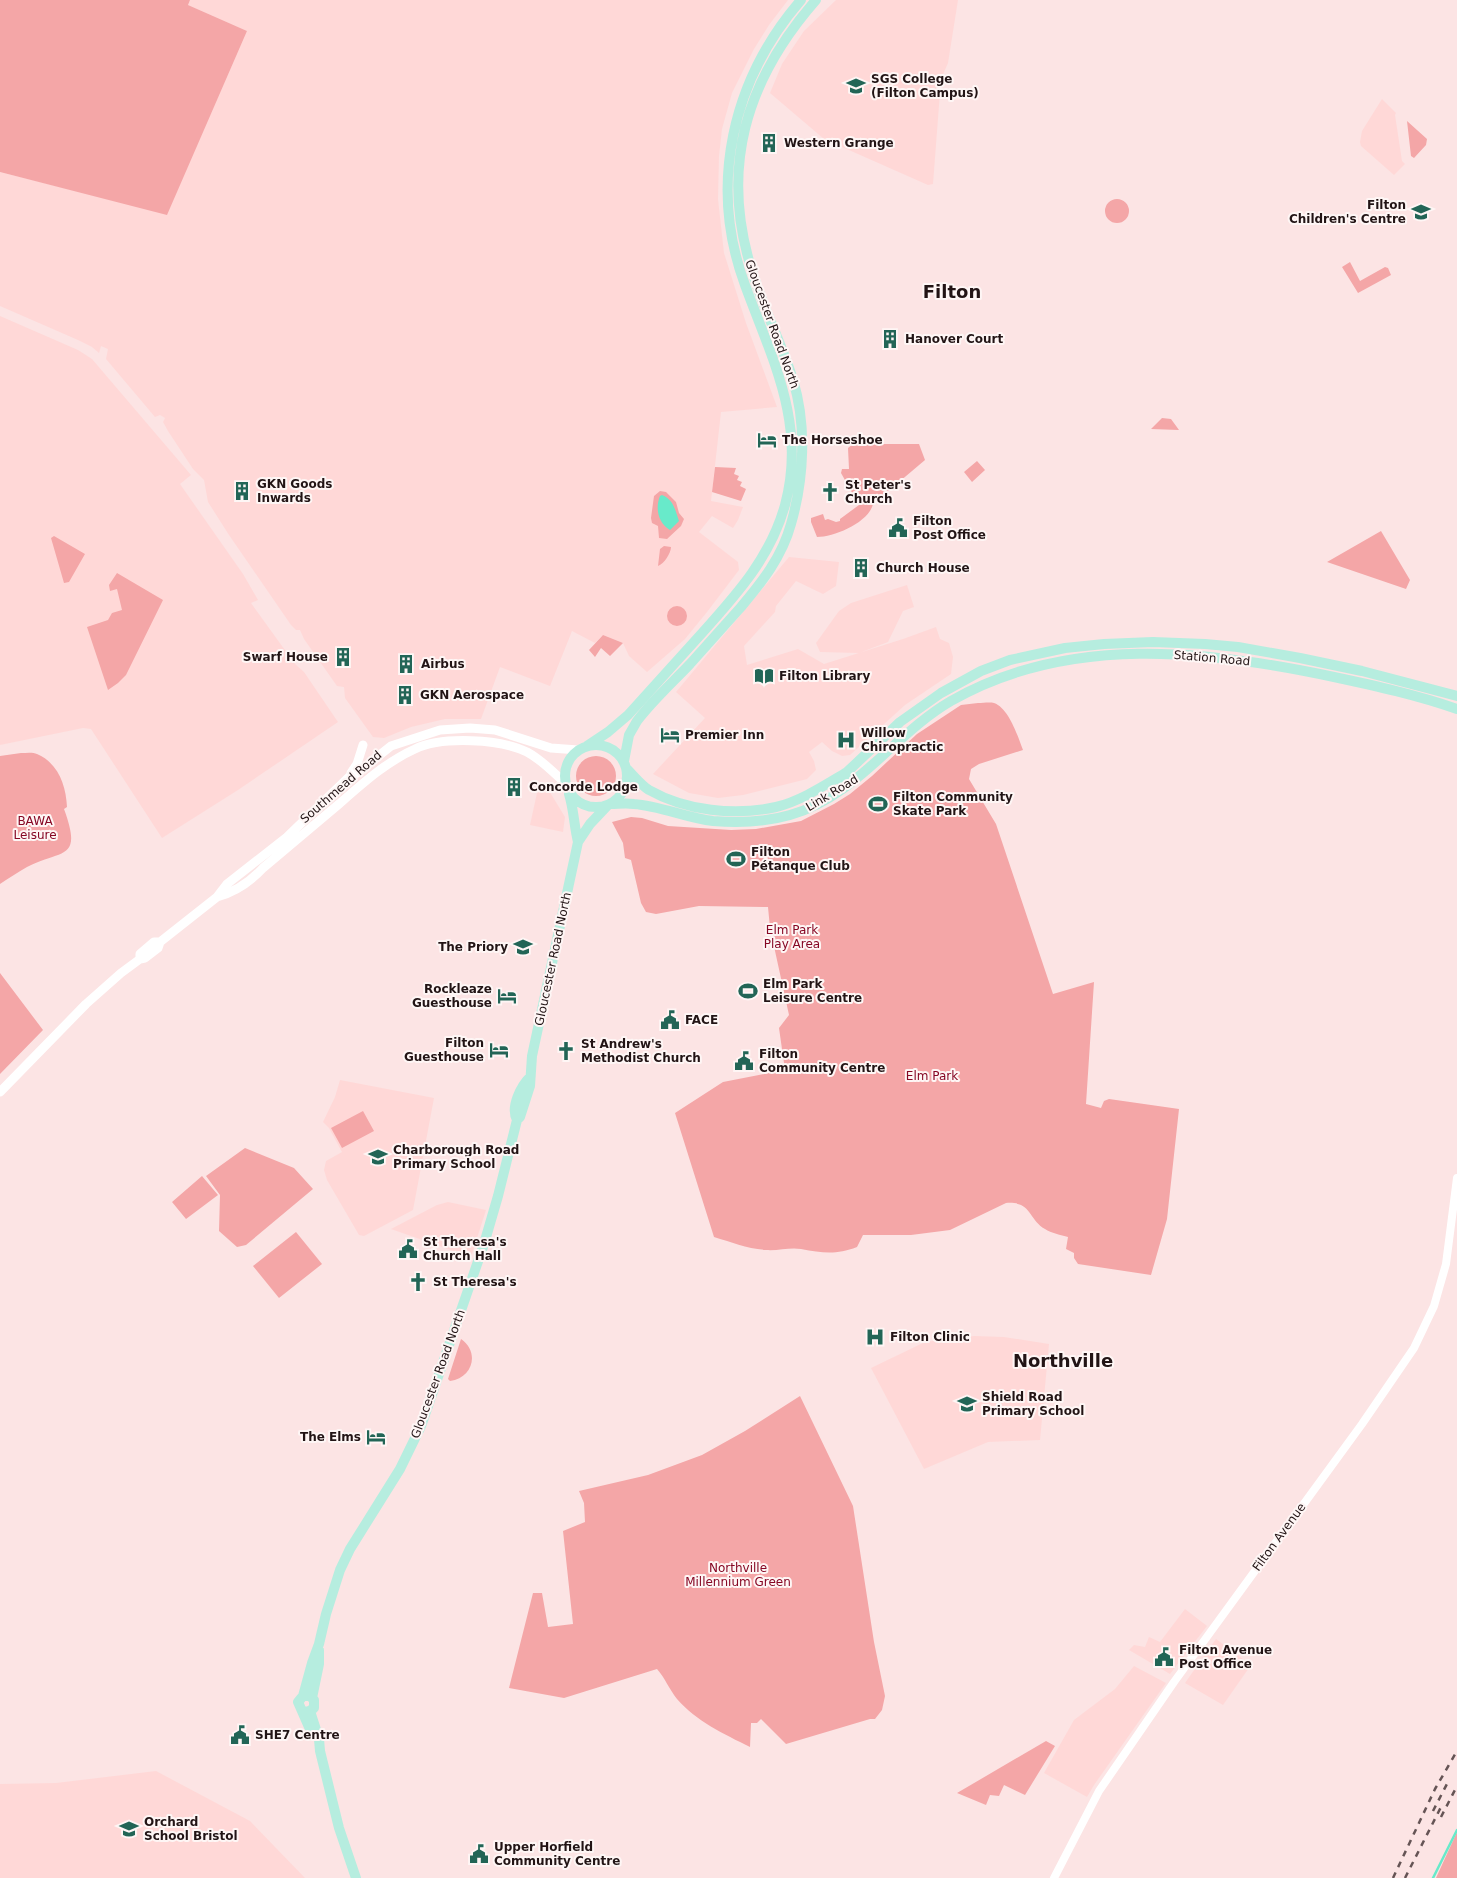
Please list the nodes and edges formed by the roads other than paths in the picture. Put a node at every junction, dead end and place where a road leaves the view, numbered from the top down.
1 (801, 0) edge
2 (816, 0) edge
3 (967, 692) joint
4 (1457, 696) edge
5 (1457, 709) edge
6 (363, 745) dead end
7 (583, 748) junction
8 (626, 765) junction
9 (847, 772) junction
10 (350, 776) junction
11 (567, 787) junction
12 (841, 789) junction
13 (609, 805) junction
14 (578, 842) junction
15 (263, 868) junction
16 (243, 871) junction
17 (217, 897) junction
18 (0, 1092) edge
19 (1457, 1178) edge
20 (308, 1697) junction
21 (307, 1711) junction
22 (356, 1878) edge
23 (1054, 1878) edge

1 - 7 main road, Gloucester Road North
2 - 8 main road, Gloucester Road North
3 - 5 main road, Station Road
3 - 12 main road, Link Road
4 - 9 main road, Station Road
6 - 10 main road
7 - 8 main road
7 - 10 main road, Southmead Road
7 - 11 main road
8 - 9 main road, Link Road
8 - 13 main road
9 - 12 main road
10 - 16 main road, Southmead Road
11 - 13 main road
11 - 14 main road, Gloucester Road North
11 - 15 main road, Southmead Road
12 - 13 main road, Link Road
13 - 14 main road, Gloucester Road North
14 - 20 main road, Gloucester Road North
15 - 16 main road
15 - 17 main road, Southmead Road
16 - 17 main road, Southmead Road
17 - 18 main road, Southmead Road
19 - 23 street, Filton Avenue
20 - 21 main road
20 - 21 main road
21 - 22 main road

